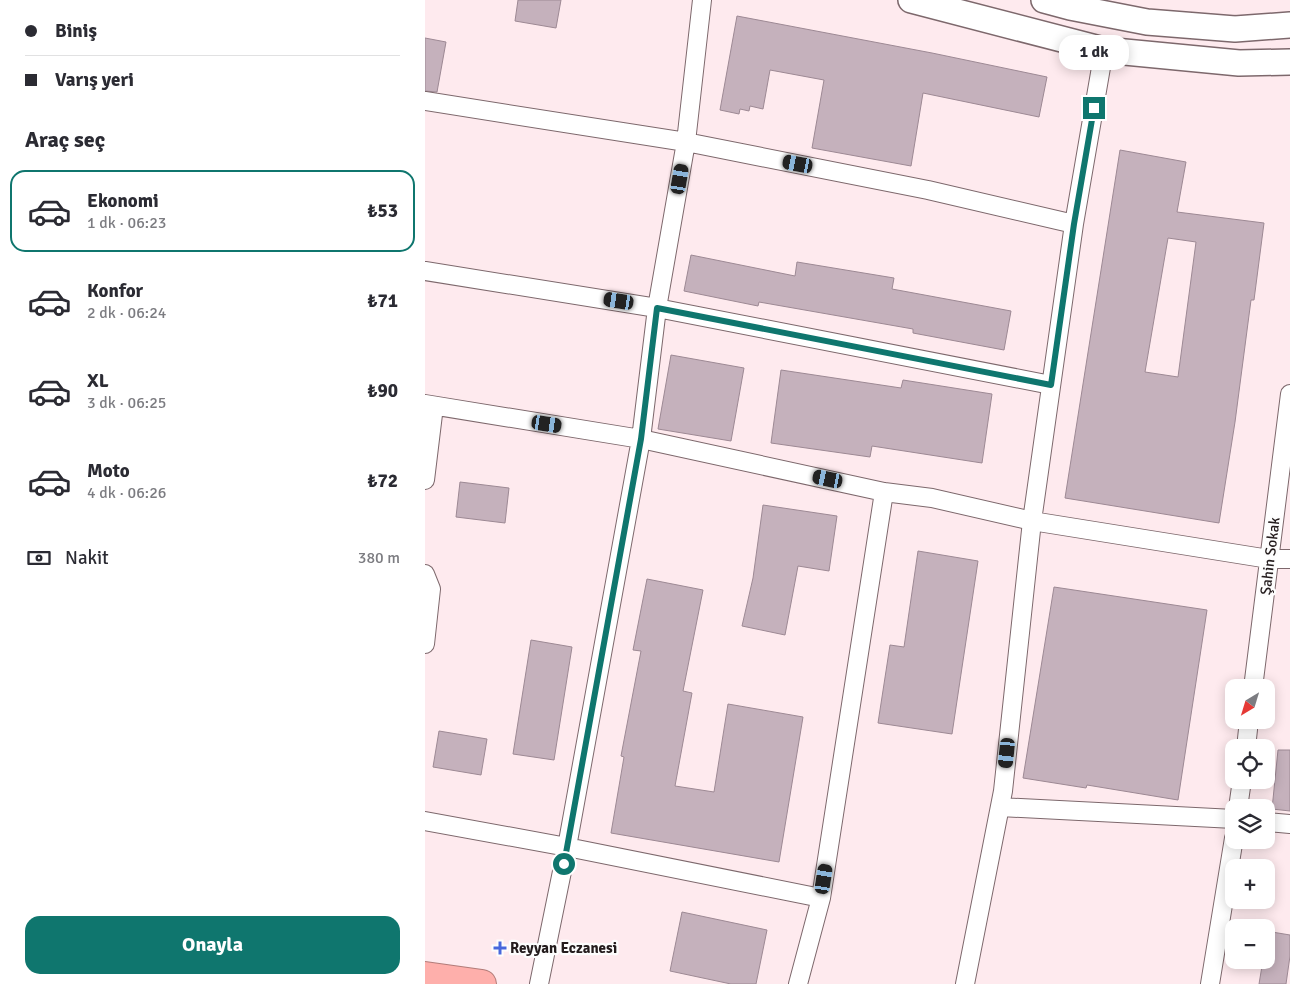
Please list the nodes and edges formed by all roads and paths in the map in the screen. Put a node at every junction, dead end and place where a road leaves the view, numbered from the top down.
1 (703, 0) edge
2 (911, 0) edge
3 (1043, 0) edge
4 (1071, 4) edge
5 (1290, 25) edge
6 (1104, 50) junction
7 (1290, 62) edge
8 (425, 101) edge
9 (686, 142) junction
10 (1074, 224) junction
11 (425, 271) edge
12 (657, 308) junction
13 (1051, 385) junction
14 (1290, 394) edge
15 (429, 405) edge
16 (641, 439) junction
17 (425, 480) edge
18 (884, 492) junction
19 (1032, 521) junction
20 (1269, 559) junction
21 (1290, 559) edge
22 (425, 574) edge
23 (425, 644) edge
24 (1254, 679) edge
25 (1000, 807) junction
26 (1225, 818) edge
27 (425, 821) edge
28 (1275, 823) edge
29 (1290, 824) edge
30 (567, 847) junction
31 (1232, 849) edge
32 (821, 898) junction
33 (425, 976) edge
34 (482, 984) edge
35 (539, 984) edge
36 (798, 984) edge
37 (965, 984) edge
38 (1210, 984) edge

1 - 9 street
2 - 6 main road
3 - 4 main road
4 - 5 main road
6 - 7 main road
6 - 10 street
8 - 9 street
9 - 10 street
9 - 12 street
10 - 13 street
11 - 12 street
12 - 13 street
12 - 16 street
13 - 19 street
14 - 20 street, Şahin Sokak
15 - 16 street
15 - 17 street
16 - 18 street
16 - 30 street
18 - 19 street
18 - 32 street
19 - 20 street
19 - 25 street
20 - 21 street
20 - 24 street, Şahin Sokak
22 - 23 street
25 - 26 street
25 - 37 street
27 - 30 street
28 - 29 street
30 - 32 street
30 - 35 street
31 - 38 street
32 - 36 street
33 - 34 highway

